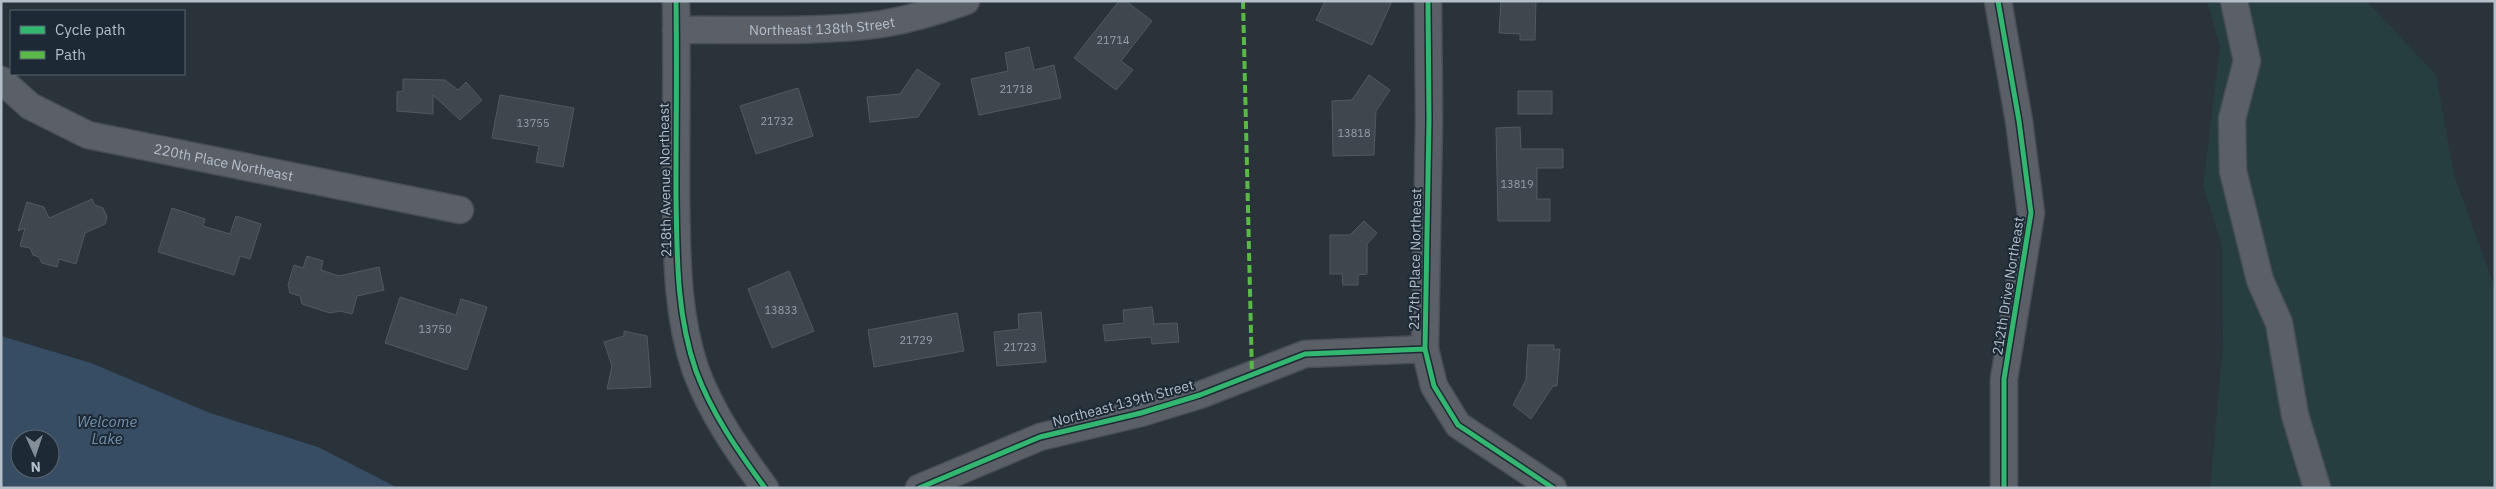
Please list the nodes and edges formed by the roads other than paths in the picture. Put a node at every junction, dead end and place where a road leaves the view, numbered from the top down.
1 (676, 1) edge
2 (966, 1) edge
3 (1428, 1) edge
4 (1998, 1) edge
5 (2234, 1) edge
6 (676, 30) junction
7 (1, 80) edge
8 (460, 210) dead end
9 (1425, 349) junction
10 (765, 488) edge
11 (919, 488) edge
12 (1552, 488) edge
13 (2004, 488) edge
14 (2317, 488) edge

1 - 6 street, 218th Avenue Northeast
2 - 6 street, Northeast 138th Street
3 - 9 street, 217th Place Northeast
4 - 13 street, 212th Drive Northeast
5 - 14 street
6 - 10 street, 218th Avenue Northeast
7 - 8 street, 220th Place Northeast
9 - 11 street, Northeast 139th Street
9 - 12 street, 217th Place Northeast

